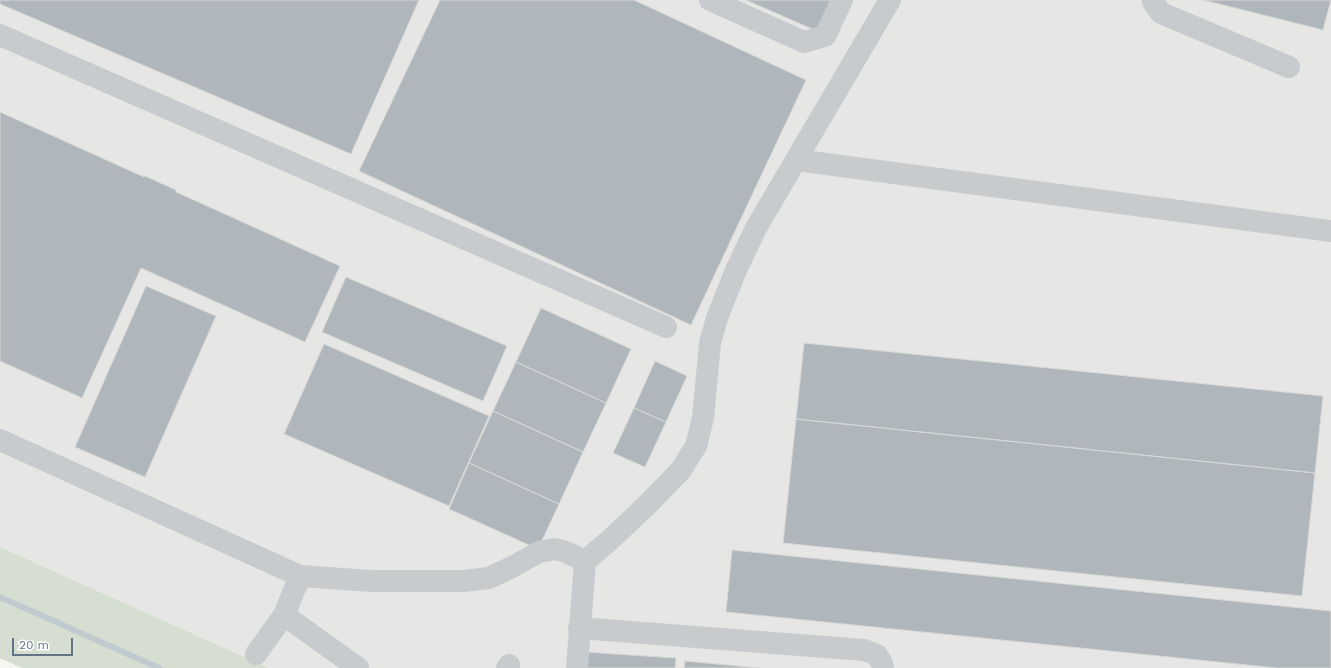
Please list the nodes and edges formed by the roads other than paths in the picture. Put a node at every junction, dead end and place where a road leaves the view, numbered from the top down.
1 (710, 0) edge
2 (842, 0) edge
3 (890, 0) edge
4 (1153, 0) edge
5 (0, 35) edge
6 (1289, 67) dead end
7 (796, 160) junction
8 (1331, 230) edge
9 (666, 327) dead end
10 (0, 440) edge
11 (585, 561) junction
12 (300, 576) junction
13 (284, 615) junction
14 (579, 628) junction
15 (256, 654) dead end
16 (358, 668) edge
17 (577, 668) edge
18 (883, 668) edge

1 - 2 street
3 - 7 street
4 - 6 street
5 - 9 street
7 - 8 street
7 - 11 street
10 - 12 street
11 - 12 street
11 - 14 street
12 - 13 street
13 - 15 street
13 - 16 street
14 - 17 street
14 - 18 street

